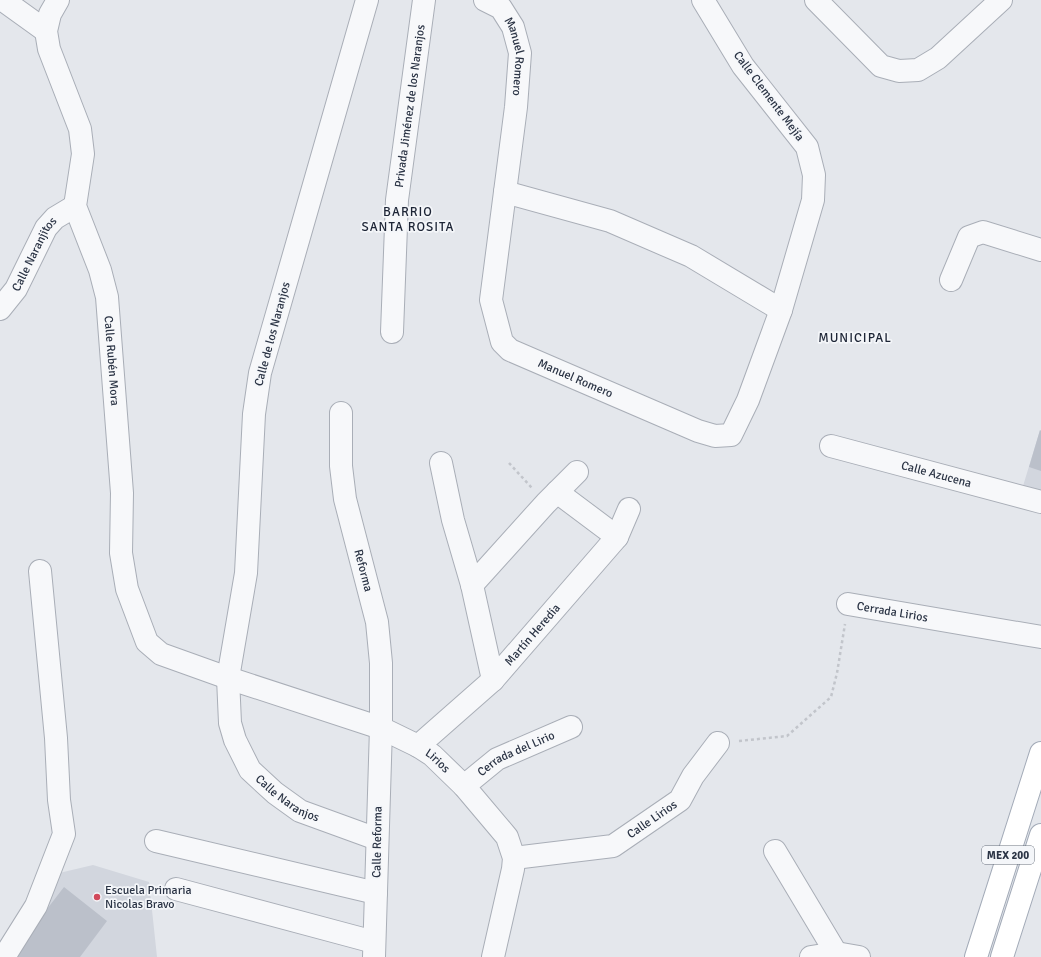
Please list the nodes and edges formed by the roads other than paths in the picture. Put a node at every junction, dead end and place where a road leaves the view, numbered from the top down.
1 (3, 0) edge
2 (58, 0) edge
3 (367, 0) edge
4 (424, 0) edge
5 (703, 0) edge
6 (816, 0) edge
7 (1001, 0) edge
8 (498, 3) edge
9 (46, 31) junction
10 (814, 175) joint
11 (505, 192) junction
12 (74, 206) junction
13 (1041, 250) edge
14 (950, 280) dead end
15 (0, 309) edge
16 (781, 310) junction
17 (392, 332) dead end
18 (341, 414) dead end
19 (831, 446) dead end
20 (441, 463) dead end
21 (577, 472) dead end
22 (551, 497) junction
23 (1041, 502) edge
24 (629, 509) dead end
25 (617, 537) junction
26 (40, 571) dead end
27 (472, 585) junction
28 (848, 604) road end
29 (1041, 637) edge
30 (228, 678) junction
31 (493, 680) junction
32 (230, 723) joint
33 (571, 727) dead end
34 (381, 728) junction
35 (718, 743) road end
36 (418, 746) junction
37 (1041, 753) edge
38 (464, 786) junction
39 (1041, 835) edge
40 (377, 839) junction
41 (156, 841) dead end
42 (775, 850) dead end
43 (514, 858) junction
44 (176, 889) dead end
45 (376, 893) junction
46 (374, 950) edge
47 (836, 953) junction
48 (4, 957) edge
49 (493, 957) edge
50 (811, 957) edge
51 (860, 957) edge
52 (976, 957) edge
53 (1002, 957) edge

1 - 9 street
2 - 9 street
3 - 30 street, Calle de los Naranjos
4 - 17 street, Privada Jiménez de los Naranjos
5 - 10 street, Calle Clemente Mejía
6 - 7 street
8 - 11 street, Manuel Romero
9 - 12 street
10 - 16 street, Manuel Romero
11 - 16 street
11 - 16 street, Manuel Romero
12 - 15 street, Calle Naranjitos
12 - 30 street, Calle Rubén Mora
13 - 14 street
18 - 34 street, Reforma
19 - 23 street, Calle Azucena
20 - 27 street
21 - 22 street
22 - 25 street
22 - 27 street
24 - 25 street, Martín Heredia
25 - 31 street, Martín Heredia
26 - 48 street
27 - 31 street
28 - 29 street, Cerrada Lirios
30 - 32 street, Calle de los Naranjos
30 - 34 street, Lirios
31 - 36 street, Martín Heredia
32 - 40 street, Calle Naranjos
33 - 38 street, Cerrada del Lirio
34 - 36 street, Lirios
34 - 40 street, Calle Reforma
35 - 43 street, Calle Lirios
36 - 38 street, Lirios
37 - 52 main road, MEX 200
38 - 43 street, Lirios
39 - 53 main road, MEX 200
40 - 45 street, Calle Reforma
41 - 45 street
42 - 47 street
43 - 49 street
44 - 46 street
45 - 46 street, Calle Reforma
47 - 50 street
47 - 51 street

